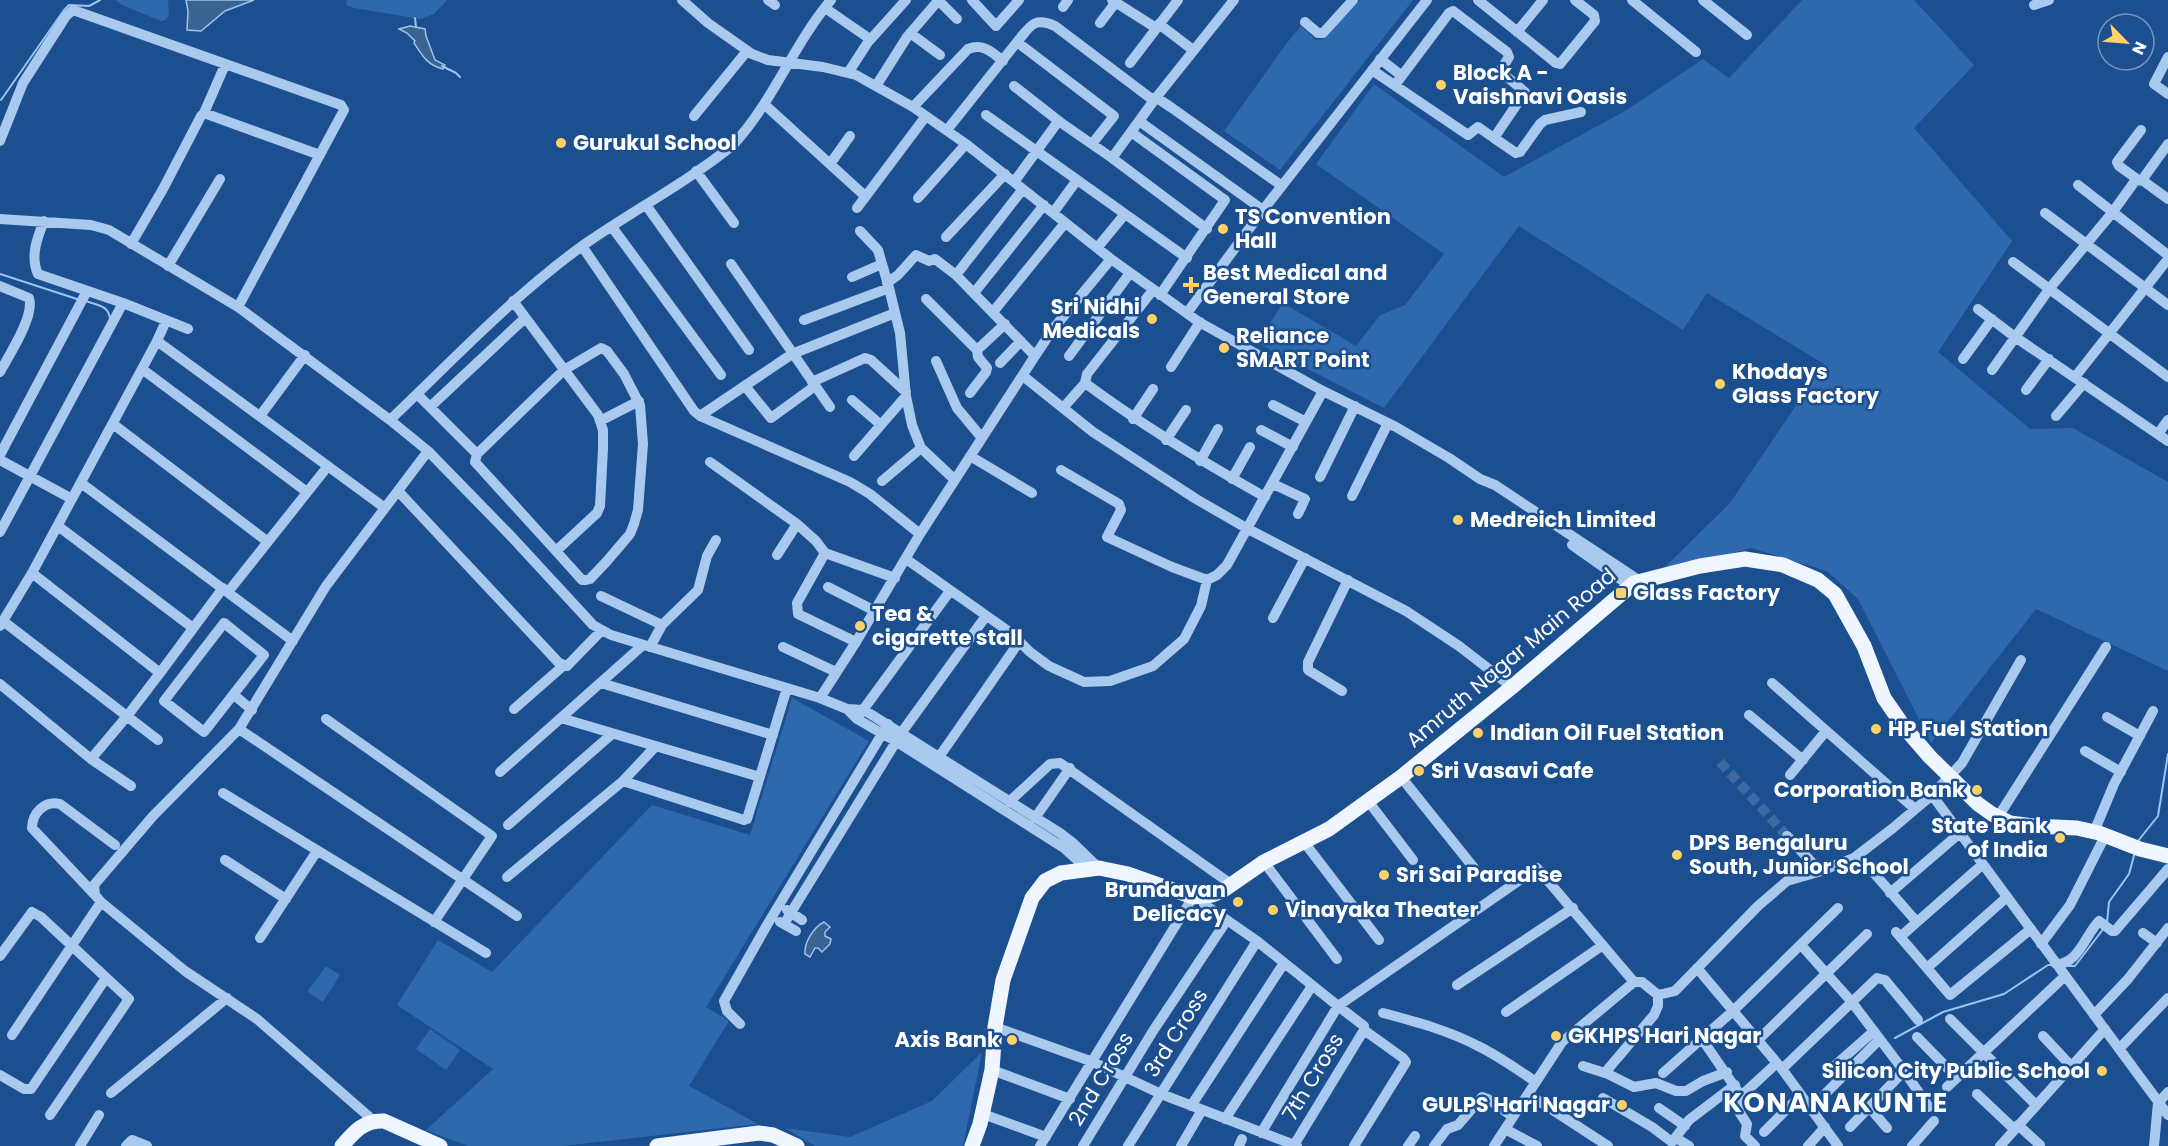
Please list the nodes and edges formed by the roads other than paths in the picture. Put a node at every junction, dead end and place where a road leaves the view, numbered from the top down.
1 (682, 0) edge
2 (906, 0) edge
3 (972, 0) edge
4 (1019, 0) edge
5 (1178, 0) edge
6 (1234, 0) edge
7 (1353, 0) edge
8 (1427, 0) edge
9 (1478, 0) edge
10 (1543, 0) edge
11 (1575, 0) edge
12 (1632, 0) edge
13 (1703, 0) edge
14 (2049, 0) edge
15 (1114, 1) edge
16 (828, 4) edge
17 (2034, 5) dead end
18 (957, 20) dead end
19 (1305, 22) dead end
20 (1100, 23) dead end
21 (1158, 26) junction
22 (1517, 32) junction
23 (910, 33) junction
24 (1747, 35) dead end
25 (870, 40) junction
26 (1017, 42) junction
27 (1193, 50) junction
28 (747, 51) junction
29 (1696, 52) dead end
30 (940, 55) dead end
31 (2168, 57) edge
32 (1380, 59) junction
33 (1003, 61) junction
34 (787, 63) junction
35 (1130, 63) dead end
36 (225, 64) junction
37 (1372, 70) junction
38 (848, 73) junction
39 (1402, 76) junction
40 (1395, 85) junction
41 (876, 86) junction
42 (1014, 86) dead end
43 (2168, 94) edge
44 (1155, 99) junction
45 (0, 104) edge
46 (764, 104) junction
47 (913, 107) junction
48 (11, 111) junction
49 (1581, 112) dead end
50 (204, 113) junction
51 (986, 115) dead end
52 (694, 116) dead end
53 (926, 116) junction
54 (1139, 121) junction
55 (1060, 122) junction
56 (947, 130) junction
57 (2141, 130) dead end
58 (1131, 132) junction
59 (850, 136) dead end
60 (1494, 138) junction
61 (0, 141) edge
62 (966, 144) junction
63 (1092, 144) junction
64 (2168, 144) edge
65 (1037, 151) junction
66 (320, 155) junction
67 (1112, 158) junction
68 (830, 164) junction
69 (696, 171) junction
70 (1005, 174) junction
71 (220, 179) dead end
72 (1077, 180) junction
73 (2140, 180) junction
74 (2078, 185) dead end
75 (1019, 186) junction
76 (1282, 186) junction
77 (865, 196) junction
78 (918, 198) dead end
79 (2168, 199) edge
80 (646, 205) junction
81 (857, 208) dead end
82 (1049, 209) junction
83 (1263, 210) junction
84 (2045, 213) dead end
85 (2112, 213) junction
86 (1125, 214) junction
87 (0, 219) edge
88 (44, 221) junction
89 (734, 223) dead end
90 (1065, 223) junction
91 (612, 226) junction
92 (1207, 229) junction
93 (860, 231) dead end
94 (946, 237) dead end
95 (131, 244) junction
96 (2087, 244) junction
97 (582, 246) junction
98 (1097, 248) junction
99 (2168, 257) edge
100 (1187, 258) junction
101 (1111, 259) junction
102 (2013, 262) dead end
103 (731, 264) dead end
104 (882, 264) junction
105 (168, 266) junction
106 (1130, 273) junction
107 (956, 275) junction
108 (852, 277) dead end
109 (888, 285) junction
110 (0, 286) edge
111 (2050, 288) junction
112 (2145, 288) junction
113 (87, 291) junction
114 (1156, 292) junction
115 (974, 293) junction
116 (926, 299) dead end
117 (513, 301) junction
118 (123, 303) junction
119 (2168, 305) edge
120 (238, 307) junction
121 (1978, 309) dead end
122 (993, 312) junction
123 (895, 313) junction
124 (1186, 313) junction
125 (525, 318) junction
126 (1992, 319) junction
127 (804, 320) dead end
128 (166, 321) junction
129 (1200, 322) junction
130 (1005, 324) junction
131 (188, 329) dead end
132 (2109, 334) junction
133 (2015, 337) junction
134 (157, 341) junction
135 (1021, 341) junction
136 (749, 350) dead end
137 (977, 350) junction
138 (792, 354) junction
139 (305, 355) junction
140 (1035, 356) junction
141 (1069, 356) dead end
142 (1963, 359) dead end
143 (2049, 359) junction
144 (936, 361) dead end
145 (1000, 363) dead end
146 (1171, 367) dead end
147 (142, 369) junction
148 (564, 370) junction
149 (1992, 370) dead end
150 (0, 372) edge
151 (721, 375) dead end
152 (1023, 375) junction
153 (2168, 377) edge
154 (2079, 380) junction
155 (1085, 383) junction
156 (814, 384) junction
157 (746, 386) junction
158 (1153, 389) dead end
159 (2026, 390) dead end
160 (1323, 391) junction
161 (970, 393) dead end
162 (417, 394) junction
163 (906, 394) junction
164 (852, 400) dead end
165 (639, 401) junction
166 (1273, 405) dead end
167 (1355, 406) junction
168 (430, 407) junction
169 (830, 407) dead end
170 (1063, 408) junction
171 (1186, 410) dead end
172 (260, 416) junction
173 (700, 416) junction
174 (2056, 416) dead end
175 (1133, 419) junction
176 (390, 420) junction
177 (2168, 420) edge
178 (600, 421) junction
179 (1306, 422) junction
180 (1388, 423) junction
181 (113, 424) junction
182 (881, 425) junction
183 (1218, 429) dead end
184 (1261, 430) dead end
185 (2158, 434) junction
186 (982, 438) junction
187 (1166, 440) junction
188 (2168, 441) edge
189 (1250, 447) dead end
190 (1293, 447) junction
191 (921, 448) junction
192 (428, 452) junction
193 (477, 454) junction
194 (0, 455) edge
195 (854, 456) dead end
196 (970, 456) junction
197 (0, 460) edge
198 (1200, 461) junction
199 (710, 462) dead end
200 (328, 466) junction
201 (1061, 470) dead end
202 (30, 477) junction
203 (1320, 477) dead end
204 (1232, 478) junction
205 (955, 480) junction
206 (882, 481) dead end
207 (81, 483) junction
208 (1273, 484) junction
209 (398, 491) junction
210 (307, 492) junction
211 (1032, 493) dead end
212 (1352, 495) dead end
213 (1265, 497) junction
214 (72, 499) junction
215 (385, 507) junction
216 (5, 510) edge
217 (1298, 514) dead end
218 (797, 524) junction
219 (58, 526) junction
220 (1248, 529) junction
221 (0, 532) edge
222 (920, 534) junction
223 (716, 540) dead end
224 (268, 542) junction
225 (556, 551) junction
226 (825, 553) junction
227 (777, 555) dead end
228 (1305, 558) junction
229 (906, 559) junction
230 (32, 573) junction
231 (895, 578) junction
232 (1207, 580) junction
233 (1348, 580) junction
234 (1635, 584) junction
235 (828, 587) dead end
236 (226, 590) junction
237 (950, 591) junction
238 (601, 596) dead end
239 (875, 611) junction
240 (986, 616) junction
241 (1273, 618) dead end
242 (2, 623) edge
243 (663, 625) junction
244 (193, 628) junction
245 (601, 631) junction
246 (293, 641) junction
247 (856, 642) junction
248 (1019, 642) junction
249 (646, 646) junction
250 (783, 647) dead end
251 (2106, 647) dead end
252 (2021, 660) dead end
253 (563, 666) junction
254 (836, 672) junction
255 (160, 673) junction
256 (601, 683) junction
257 (1772, 683) dead end
258 (0, 684) edge
259 (1512, 687) junction
260 (787, 688) junction
261 (1342, 691) dead end
262 (234, 696) junction
263 (820, 698) junction
264 (514, 708) dead end
265 (252, 710) junction
266 (2153, 711) dead end
267 (860, 714) junction
268 (128, 715) junction
269 (1749, 715) dead end
270 (2107, 717) dead end
271 (326, 718) dead end
272 (561, 718) junction
273 (885, 728) junction
274 (239, 729) junction
275 (1826, 731) junction
276 (612, 734) junction
277 (773, 735) junction
278 (2140, 736) junction
279 (900, 737) junction
280 (158, 740) dead end
281 (655, 747) junction
282 (2085, 751) dead end
283 (939, 757) junction
284 (91, 759) junction
285 (1803, 760) junction
286 (1070, 768) junction
287 (500, 772) dead end
288 (2121, 772) junction
289 (1790, 775) dead end
290 (1950, 776) junction
291 (760, 777) junction
292 (1401, 777) junction
293 (623, 781) junction
294 (131, 786) dead end
295 (223, 793) dead end
296 (1932, 795) junction
297 (1368, 801) junction
298 (1009, 802) junction
299 (1916, 809) junction
300 (1998, 817) junction
301 (1035, 818) junction
302 (508, 825) dead end
303 (1960, 833) junction
304 (2099, 834) junction
305 (1787, 836) tunnel mouth
306 (1304, 842) junction
307 (115, 845) dead end
308 (317, 851) junction
309 (1858, 855) junction
310 (2168, 856) edge
311 (225, 860) dead end
312 (1413, 860) dead end
313 (1264, 862) junction
314 (1983, 864) junction
315 (1092, 868) junction
316 (1474, 868) dead end
317 (2168, 869) edge
318 (1820, 871) junction
319 (507, 877) dead end
320 (463, 879) junction
321 (1231, 884) junction
322 (1890, 893) junction
323 (1197, 897) junction
324 (2007, 897) junction
325 (286, 898) junction
326 (98, 899) junction
327 (779, 905) junction
328 (1573, 908) junction
329 (1838, 908) dead end
330 (791, 913) junction
331 (517, 916) dead end
332 (771, 917) junction
333 (802, 920) dead end
334 (1227, 920) junction
335 (1917, 921) junction
336 (434, 922) junction
337 (784, 924) junction
338 (2168, 928) edge
339 (2031, 930) junction
340 (796, 931) dead end
341 (2143, 933) dead end
342 (1867, 934) dead end
343 (260, 938) dead end
344 (1379, 940) dead end
345 (1257, 941) junction
346 (2157, 943) junction
347 (2041, 944) junction
348 (1603, 945) junction
349 (1801, 945) junction
350 (72, 946) junction
351 (486, 953) dead end
352 (0, 956) edge
353 (1337, 959) dead end
354 (1284, 963) junction
355 (1698, 968) junction
356 (1927, 968) junction
357 (2059, 969) junction
358 (1826, 973) junction
359 (106, 978) junction
360 (1634, 982) junction
361 (1457, 985) dead end
362 (1312, 986) junction
363 (1658, 995) junction
364 (226, 998) junction
365 (2168, 998) edge
366 (1851, 1001) junction
367 (1338, 1006) junction
368 (1733, 1011) junction
369 (1506, 1012) dead end
370 (1383, 1013) dead end
371 (2094, 1015) junction
372 (1950, 1019) dead end
373 (1918, 1020) dead end
374 (738, 1022) dead end
375 (995, 1027) junction
376 (2105, 1029) junction
377 (1365, 1030) junction
378 (12, 1035) dead end
379 (1877, 1035) junction
380 (2043, 1036) dead end
381 (1917, 1037) dead end
382 (1702, 1039) junction
383 (1758, 1040) junction
384 (2119, 1049) junction
385 (1983, 1053) junction
386 (1093, 1062) junction
387 (1583, 1066) dead end
388 (1780, 1066) junction
389 (2071, 1066) junction
390 (1831, 1069) dead end
391 (992, 1070) junction
392 (1904, 1071) junction
393 (1727, 1072) junction
394 (1663, 1073) dead end
395 (1608, 1074) junction
396 (0, 1075) edge
397 (1126, 1077) junction
398 (1957, 1078) junction
399 (1536, 1082) junction
400 (1735, 1085) junction
401 (1947, 1088) dead end
402 (1827, 1092) tunnel mouth
403 (2168, 1092) edge
404 (111, 1093) dead end
405 (1161, 1094) junction
406 (1528, 1094) junction
407 (1977, 1094) dead end
408 (1801, 1095) junction
409 (1741, 1096) junction
410 (1603, 1098) dead end
411 (1070, 1099) junction
412 (2158, 1103) junction
413 (2036, 1105) junction
414 (1191, 1106) junction
415 (1869, 1107) junction
416 (1929, 1107) dead end
417 (1659, 1108) dead end
418 (1202, 1110) junction
419 (50, 1115) dead end
420 (99, 1115) dead end
421 (2168, 1115) edge
422 (1513, 1117) junction
423 (981, 1119) junction
424 (1226, 1119) junction
425 (374, 1121) junction
426 (1934, 1121) dead end
427 (1685, 1126) junction
428 (1825, 1127) junction
429 (1850, 1127) dead end
430 (2016, 1127) junction
431 (1887, 1128) dead end
432 (1505, 1129) junction
433 (1764, 1132) dead end
434 (1261, 1133) junction
435 (1415, 1136) dead end
436 (1676, 1138) junction
437 (1043, 1141) edge
438 (1296, 1145) edge
439 (80, 1146) edge
440 (126, 1146) edge
441 (147, 1146) edge
442 (342, 1146) edge
443 (440, 1146) edge
444 (657, 1146) edge
445 (797, 1146) edge
446 (972, 1146) edge
447 (979, 1146) edge
448 (1083, 1146) edge
449 (1128, 1146) edge
450 (1181, 1146) edge
451 (1354, 1146) edge
452 (1408, 1146) edge
453 (1434, 1146) edge
454 (1494, 1146) edge
455 (1537, 1146) edge
456 (1608, 1146) edge
457 (1689, 1146) edge
458 (1755, 1146) edge
459 (1808, 1146) edge
460 (1838, 1146) edge
461 (1912, 1146) edge
462 (2000, 1146) edge
463 (2040, 1146) edge
464 (2154, 1146) edge

1 - 28 street
2 - 25 street
3 - 4 street
5 - 21 street
6 - 27 street
7 - 19 street
8 - 32 street
9 - 22 street
10 - 22 street
11 - 22 street
12 - 29 street
13 - 24 street
14 - 17 street
15 - 20 street
15 - 21 street
16 - 25 street
16 - 34 street
18 - 23 street
21 - 27 street
21 - 35 street
23 - 30 street
23 - 41 street
25 - 38 street
26 - 33 street
26 - 44 street
26 - 63 street
27 - 44 street
28 - 34 street
28 - 52 street
31 - 43 street
32 - 37 street
32 - 39 street
33 - 47 street
33 - 56 street
34 - 38 street
34 - 46 street
36 - 48 street
36 - 50 street
36 - 66 street
37 - 40 street
37 - 76 street
38 - 41 street
39 - 40 street
39 - 60 street
40 - 60 street
41 - 47 street
42 - 55 street
44 - 54 street
44 - 76 street
45 - 48 street
46 - 68 street
46 - 69 street
47 - 53 street
48 - 61 street
49 - 60 street
50 - 66 street
50 - 95 street
51 - 65 street
53 - 56 street
53 - 77 street
54 - 58 street
54 - 83 street
55 - 63 street
55 - 65 street
56 - 62 street
57 - 73 street
58 - 67 street
58 - 92 street
59 - 68 street
62 - 70 street
62 - 78 street
63 - 67 street
64 - 73 street
65 - 72 street
65 - 75 street
66 - 120 street
67 - 92 street
68 - 77 street
69 - 80 street
69 - 89 street
70 - 75 street
70 - 94 street
71 - 105 street
72 - 82 street
72 - 86 street
73 - 79 street
73 - 85 street
74 - 85 street
75 - 82 street
75 - 107 street
76 - 83 street
77 - 81 street
80 - 91 street
80 - 136 street
82 - 90 street
82 - 115 street
83 - 124 street
84 - 96 street
85 - 96 street
85 - 99 street
86 - 98 street
86 - 100 street
87 - 88 street
88 - 95 street
88 - 113 street
90 - 98 street
90 - 122 street
91 - 97 street
91 - 151 street
92 - 100 street
93 - 104 street
95 - 105 street
96 - 111 street
96 - 112 street
97 - 117 street
97 - 173 street
98 - 101 street
99 - 112 street
100 - 114 street
101 - 106 street
101 - 140 street
102 - 111 street
103 - 138 street
104 - 108 street
104 - 109 street
105 - 120 street
106 - 114 street
106 - 141 street
107 - 109 street
107 - 115 street
109 - 123 street
109 - 127 street
110 - 150 street
111 - 132 street
111 - 133 street
112 - 119 street
112 - 132 street
113 - 118 street
113 - 194 street
114 - 124 street
114 - 155 street
115 - 122 street
116 - 137 street
117 - 125 street
117 - 162 street
118 - 128 street
118 - 202 street
120 - 139 street
121 - 126 street
122 - 130 street
123 - 138 street
123 - 163 street
124 - 129 street
125 - 148 street
125 - 168 street
126 - 133 street
126 - 142 street
128 - 131 street
128 - 134 street
129 - 146 street
129 - 160 street
130 - 135 street
130 - 137 street
132 - 153 street
132 - 154 street
133 - 143 street
133 - 149 street
134 - 147 street
134 - 172 street
135 - 140 street
135 - 145 street
137 - 161 street
138 - 156 street
138 - 157 street
139 - 172 street
139 - 176 street
140 - 152 street
143 - 154 street
143 - 159 street
144 - 186 street
147 - 181 street
147 - 210 street
148 - 165 street
148 - 178 street
148 - 193 street
152 - 170 street
152 - 186 street
154 - 174 street
154 - 185 street
155 - 170 street
155 - 175 street
156 - 157 street
156 - 163 street
156 - 169 street
157 - 173 street
158 - 175 street
160 - 167 street
160 - 179 street
162 - 168 street
162 - 176 street
163 - 182 street
163 - 191 street
164 - 182 street
165 - 178 street
165 - 225 street
166 - 179 street
167 - 180 street
167 - 203 street
168 - 193 street
170 - 220 street
171 - 187 street
172 - 200 street
173 - 222 street
175 - 187 street
176 - 192 street
177 - 185 street
178 - 225 street
179 - 190 street
180 - 212 street
180 - 234 street
181 - 207 street
181 - 224 street
182 - 195 street
183 - 198 street
184 - 190 street
185 - 188 street
186 - 196 street
187 - 198 street
189 - 204 street
190 - 208 street
191 - 205 street
191 - 206 street
192 - 209 street
192 - 245 street
193 - 225 street
196 - 205 street
196 - 211 street
197 - 202 street
198 - 204 street
199 - 218 street
200 - 210 street
200 - 215 street
201 - 232 street
202 - 214 street
202 - 216 street
204 - 213 street
205 - 222 street
207 - 214 street
207 - 236 street
208 - 213 street
208 - 217 street
209 - 215 street
209 - 253 street
210 - 224 street
213 - 220 street
214 - 219 street
215 - 246 street
216 - 221 street
218 - 226 street
218 - 227 street
219 - 230 street
219 - 244 street
220 - 228 street
220 - 232 street
222 - 229 street
223 - 243 street
224 - 236 street
226 - 231 street
226 - 247 street
228 - 233 street
228 - 241 street
229 - 231 street
229 - 237 street
230 - 242 street
230 - 255 street
231 - 239 street
232 - 248 street
233 - 259 street
233 - 261 street
234 - 259 main road, Amruth Nagar Main Road
234 - 290 main road, Amruth Nagar Main Road
235 - 239 street
236 - 244 street
236 - 246 street
237 - 240 street
237 - 267 street
238 - 243 street
239 - 247 street
240 - 248 street
240 - 279 street
242 - 268 street
243 - 249 street
244 - 255 street
245 - 249 street
245 - 253 street
246 - 265 street
247 - 254 street
248 - 283 street
249 - 256 street
249 - 260 street
250 - 254 street
251 - 300 street
252 - 290 street
253 - 264 street
254 - 263 street
255 - 268 street
256 - 272 street
256 - 277 street
257 - 275 street
258 - 284 street
259 - 292 main road, Amruth Nagar Main Road
260 - 263 street
260 - 277 street
262 - 262 street
262 - 265 street
263 - 267 street
265 - 274 street
266 - 278 street
267 - 273 street
268 - 280 street
268 - 284 street
269 - 285 street
270 - 278 street
271 - 320 street
272 - 276 street
272 - 287 street
273 - 279 street
273 - 327 street
274 - 320 street
274 - 326 street
275 - 285 street
275 - 299 street
276 - 281 street
276 - 302 street
277 - 291 street
278 - 288 street
279 - 283 street
279 - 315 street
279 - 330 street
281 - 291 street
281 - 293 street
282 - 288 street
283 - 298 street
284 - 294 street
285 - 289 street
286 - 298 street
286 - 301 street
286 - 321 street
288 - 304 street
290 - 296 street
290 - 300 main road, Amruth Nagar Main Road
291 - 293 street
292 - 297 main road, Amruth Nagar Main Road
292 - 316 street
293 - 319 street
295 - 308 street
296 - 299 street
296 - 303 street
297 - 306 main road, Amruth Nagar Main Road
297 - 312 street
298 - 301 street
299 - 309 street
300 - 304 main road, Amruth Nagar Main Road
301 - 315 street
303 - 314 street
303 - 322 street
304 - 310 main road, Amruth Nagar Main Road
304 - 347 street
305 - 318 street
306 - 313 main road, Amruth Nagar Main Road
306 - 344 street
307 - 326 street
308 - 325 street
308 - 336 street
309 - 318 street
309 - 322 street
311 - 325 street
313 - 321 main road, Amruth Nagar Main Road
313 - 353 street
314 - 324 street
314 - 335 street
315 - 323 main road
315 - 375 main road
317 - 357 street
318 - 355 street
320 - 331 street
320 - 336 street
321 - 323 main road, Amruth Nagar Main Road
322 - 335 street
323 - 334 street, 7th Cross
323 - 386 street
324 - 339 street
324 - 356 street
325 - 343 street
326 - 350 street
326 - 364 street
327 - 330 street
327 - 332 street
328 - 348 street
328 - 361 street
328 - 367 street
329 - 349 street
330 - 333 street
330 - 337 street
332 - 337 street
332 - 374 street
334 - 345 street, 7th Cross
334 - 397 street, 2nd Cross
335 - 356 street
336 - 351 street
337 - 340 street
338 - 346 street
339 - 347 street
339 - 356 street
341 - 346 street
342 - 358 street
345 - 354 street, 7th Cross
345 - 405 street, 3rd Cross
346 - 371 street
347 - 357 street
348 - 360 street
348 - 369 street
349 - 358 street
349 - 368 street
350 - 352 street
350 - 359 street
350 - 378 street
354 - 362 street, 7th Cross
354 - 414 street
355 - 363 street
355 - 368 street
357 - 371 street
357 - 385 street
358 - 366 street
358 - 383 street
359 - 396 street
359 - 419 street
360 - 363 street
360 - 399 street
362 - 367 street, 7th Cross
362 - 424 street
363 - 395 street
364 - 404 street
364 - 425 street
365 - 384 street
366 - 373 street
366 - 379 street
366 - 388 street
367 - 377 street, 7th Cross
367 - 434 street
368 - 382 street
368 - 383 street
370 - 399 street
371 - 376 street
372 - 385 street
375 - 386 street
375 - 391 main road
376 - 384 street
376 - 389 street
377 - 438 street, 7th Cross
377 - 451 street
379 - 390 street
379 - 392 street
379 - 402 street
380 - 389 street
381 - 398 street
382 - 393 street
382 - 394 street
383 - 388 street
384 - 412 street
385 - 398 street
385 - 413 street
386 - 397 street
386 - 411 street
387 - 395 street
388 - 408 street
388 - 409 street
389 - 413 street
391 - 411 street
391 - 423 main road
392 - 415 street
392 - 416 street
393 - 395 street
393 - 400 street
397 - 405 street
397 - 448 street, 2nd Cross
398 - 401 street
399 - 406 street
400 - 409 street
400 - 427 street
403 - 412 street
405 - 414 street
405 - 449 street, 3rd Cross
406 - 422 street
406 - 456 street
407 - 430 street
408 - 428 street
408 - 433 street
409 - 458 street
410 - 436 street
411 - 437 street
412 - 421 street
412 - 464 street
413 - 430 street
414 - 418 street
415 - 429 street
415 - 431 street
417 - 427 street
418 - 424 street
418 - 450 street
420 - 439 street
422 - 432 street
422 - 453 street
423 - 437 street
423 - 446 main road
423 - 447 main road
424 - 434 street
425 - 442 main road
425 - 443 main road
426 - 461 street
427 - 436 street
428 - 459 street
428 - 460 street
430 - 462 street
430 - 463 street
432 - 454 street
432 - 455 street
434 - 438 street
435 - 452 street
436 - 457 street
440 - 441 street
444 - 445 main road

